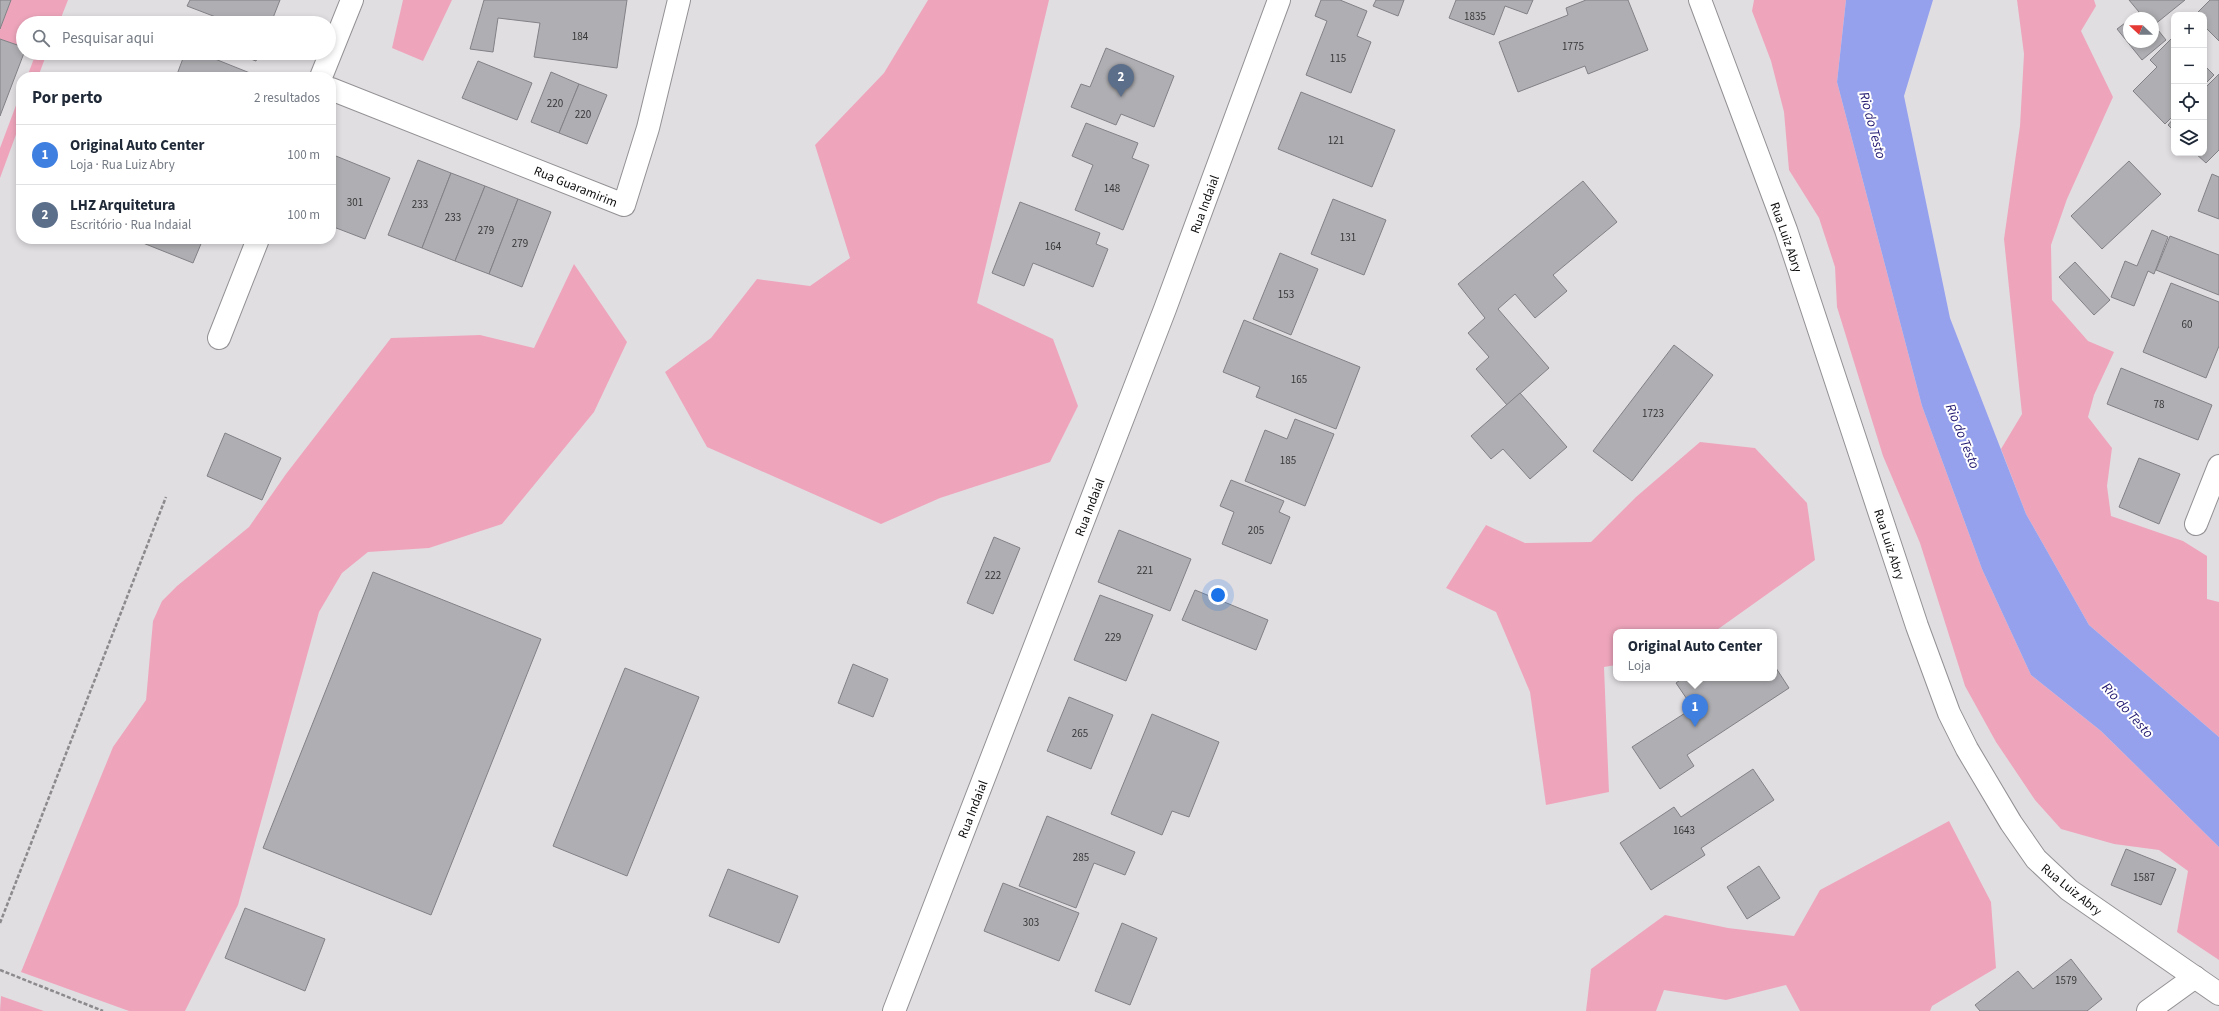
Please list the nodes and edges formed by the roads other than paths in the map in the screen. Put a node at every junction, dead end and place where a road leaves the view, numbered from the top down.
1 (352, 0) edge
2 (679, 0) edge
3 (1279, 0) edge
4 (1700, 0) edge
5 (336, 41) edge
6 (329, 60) edge
7 (324, 72) edge
8 (336, 91) edge
9 (256, 244) edge
10 (219, 338) dead end
11 (2219, 466) edge
12 (2196, 524) dead end
13 (2195, 977) junction
14 (2219, 994) edge
15 (894, 1011) edge
16 (2148, 1011) edge

1 - 5 street
2 - 8 street, Rua Guaramirim
3 - 15 street, Rua Indaial
4 - 13 street, Rua Luiz Abry
6 - 7 street
9 - 10 street
11 - 12 street
13 - 14 street, Rua Luiz Abry
13 - 16 street

